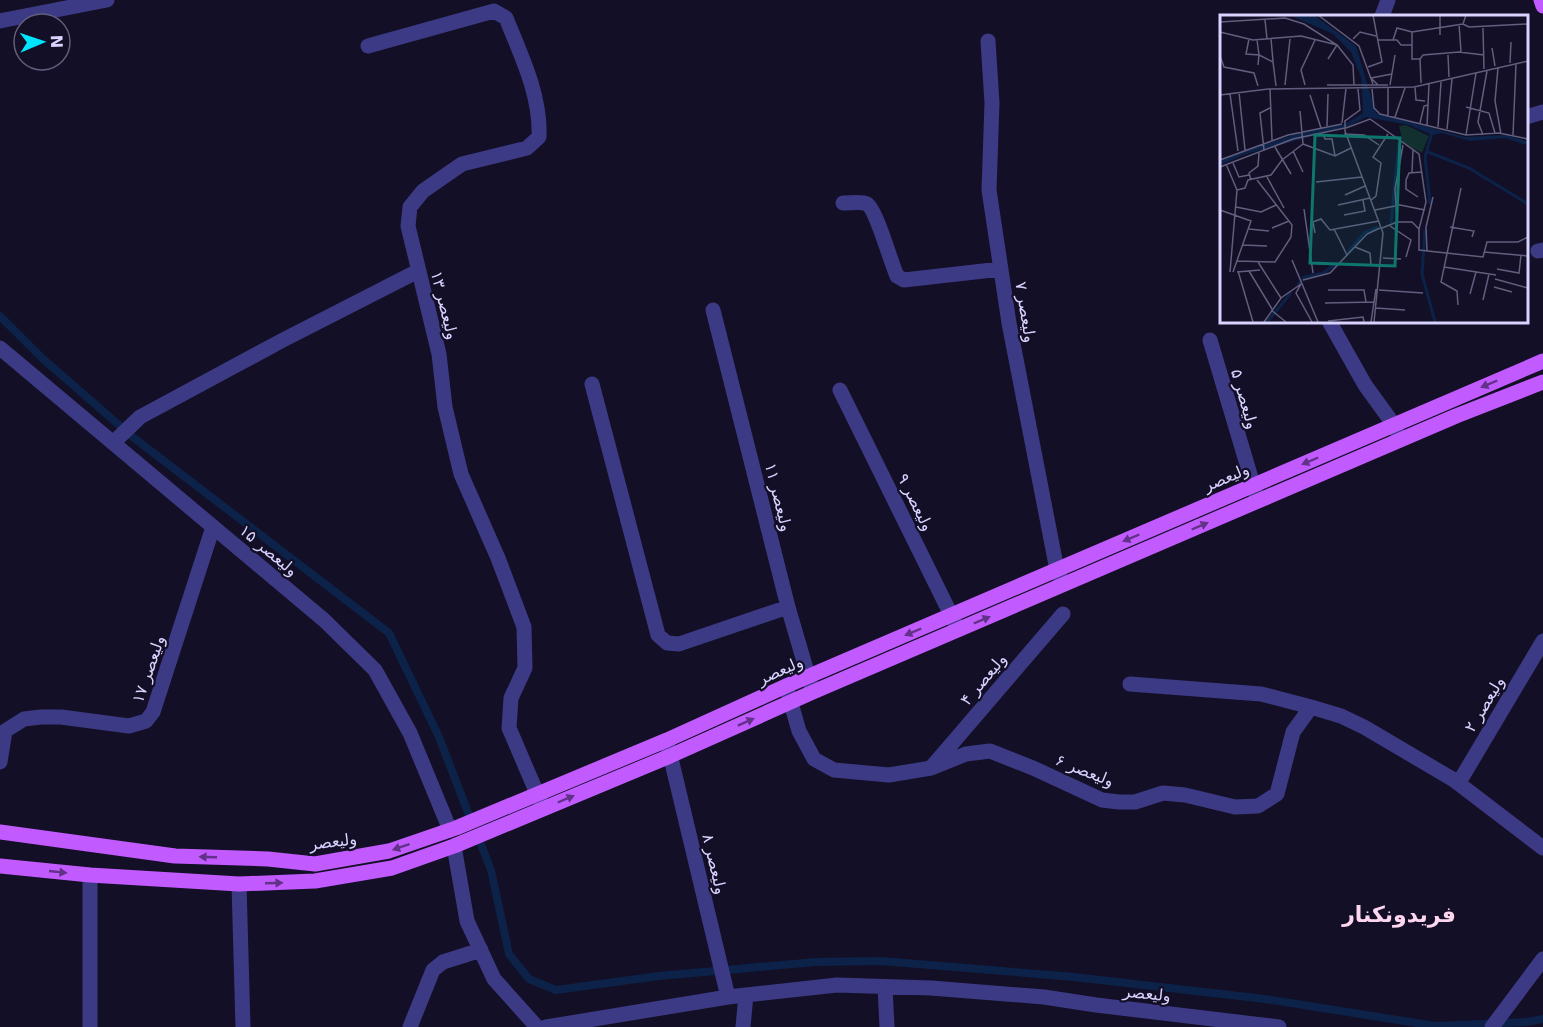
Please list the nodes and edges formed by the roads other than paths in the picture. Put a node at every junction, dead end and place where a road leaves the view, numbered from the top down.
1 (107, 0) edge
2 (1388, 0) edge
3 (1542, 0) edge
4 (1543, 6) edge
5 (1382, 15) edge
6 (0, 21) edge
7 (988, 41) dead end
8 (368, 46) dead end
9 (1543, 112) edge
10 (1528, 117) edge
11 (843, 202) dead end
12 (1001, 269) junction
13 (418, 271) junction
14 (713, 310) dead end
15 (1330, 322) edge
16 (1210, 340) dead end
17 (0, 348) edge
18 (1543, 362) edge
19 (1543, 382) edge
20 (592, 384) dead end
21 (840, 390) dead end
22 (1394, 425) junction
23 (1401, 440) junction
24 (113, 442) junction
25 (1252, 486) junction
26 (1258, 501) junction
27 (213, 527) junction
28 (1057, 570) junction
29 (1063, 585) junction
30 (788, 608) junction
31 (1062, 614) dead end
32 (952, 615) junction
33 (958, 630) junction
34 (1543, 641) edge
35 (807, 677) junction
36 (1130, 684) dead end
37 (786, 686) junction
38 (813, 692) junction
39 (791, 702) junction
40 (1311, 707) junction
41 (667, 740) junction
42 (670, 756) junction
43 (0, 762) edge
44 (931, 768) junction
45 (1454, 780) junction
46 (537, 793) junction
47 (543, 808) junction
48 (453, 829) junction
49 (0, 832) edge
50 (458, 844) junction
51 (1543, 848) edge
52 (0, 866) edge
53 (90, 875) junction
54 (239, 884) junction
55 (481, 950) junction
56 (1543, 958) edge
57 (885, 987) junction
58 (726, 992) junction
59 (746, 995) junction
60 (90, 1027) edge
61 (243, 1027) edge
62 (410, 1027) edge
63 (537, 1027) edge
64 (546, 1027) edge
65 (743, 1027) edge
66 (887, 1027) edge
67 (1279, 1027) edge
68 (1492, 1027) edge

1 - 6 street
2 - 5 street
3 - 4 main road
7 - 12 street, ولیعصر ۷
8 - 13 street, ولیعصر ۱۳
9 - 10 street
11 - 12 street
12 - 28 street, ولیعصر ۷
13 - 24 street
13 - 46 street, ولیعصر ۱۳
14 - 30 street, ولیعصر ۱۱
15 - 22 street
16 - 25 street, ولیعصر ۵
17 - 24 street, ولیعصر ۱۵
18 -> 22 main road, ولیعصر
19 - 23 main road, ولیعصر
20 - 30 street
21 - 32 street, ولیعصر ۹
22 - 23 street
22 -> 25 main road, ولیعصر
23 - 26 main road, ولیعصر
24 - 27 street, ولیعصر ۱۵
25 - 26 street, ولیعصر ۵
25 -> 28 main road, ولیعصر
29 -> 26 main road, ولیعصر
27 - 43 street, ولیعصر ۱۷
27 - 48 street, ولیعصر ۱۵
28 - 29 street, ولیعصر ۷
28 - 32 main road, ولیعصر
33 -> 29 main road, ولیعصر
30 - 35 street, ولیعصر ۱۱
31 - 44 street, ولیعصر ۴
32 - 33 street, ولیعصر ۹
32 -> 35 main road, ولیعصر
33 - 38 main road, ولیعصر
34 - 45 street, ولیعصر ۲
35 - 37 main road, ولیعصر
35 - 38 street, ولیعصر ۱۱
36 - 40 street
37 - 39 street, ولیعصر ۶
37 - 41 main road, ولیعصر
38 - 39 main road, ولیعصر
42 -> 39 main road, ولیعصر
39 - 44 street, ولیعصر ۶
40 - 44 street, ولیعصر ۶
40 - 45 street
41 - 42 street, ولیعصر ۸
41 - 46 main road, ولیعصر
47 -> 42 main road, ولیعصر
42 - 58 street, ولیعصر ۸
45 - 51 street
46 - 47 street, ولیعصر ۱۳
46 - 48 main road, ولیعصر
47 - 50 main road, ولیعصر
48 -> 49 main road, ولیعصر
54 -> 50 main road, ولیعصر
50 - 55 street
52 -> 53 main road, ولیعصر
53 - 54 main road, ولیعصر
53 - 60 street
54 - 61 street
55 - 62 street
55 - 63 street
56 - 68 street
57 - 59 street, ولیعصر
57 - 66 street
57 - 67 street, ولیعصر
58 - 59 street, ولیعصر
58 - 64 street, ولیعصر
59 - 65 street

